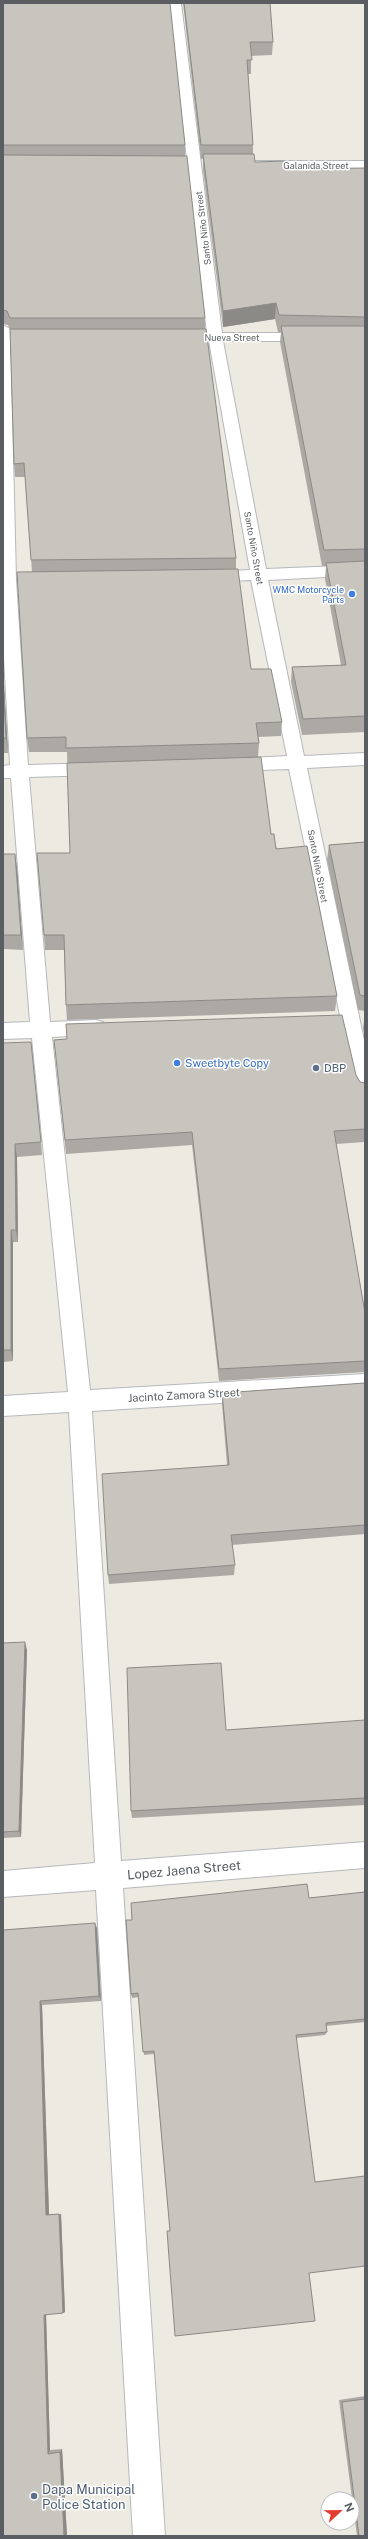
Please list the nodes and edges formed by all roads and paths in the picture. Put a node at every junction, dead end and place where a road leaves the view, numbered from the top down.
1 (175, 3) edge
2 (242, 165) edge
3 (365, 165) edge
4 (7, 335) edge
5 (184, 337) edge
6 (215, 337) junction
7 (365, 337) edge
8 (365, 570) edge
9 (259, 577) junction
10 (188, 578) edge
11 (12, 580) edge
12 (365, 760) edge
13 (297, 764) junction
14 (218, 766) edge
15 (114, 768) edge
16 (11, 771) edge
17 (349, 1020) edge
18 (112, 1028) edge
19 (41, 1030) junction
20 (3, 1031) edge
21 (365, 1088) edge
22 (365, 1384) edge
23 (80, 1401) junction
24 (3, 1406) edge
25 (365, 1855) edge
26 (110, 1876) junction
27 (3, 1884) edge
28 (149, 2536) edge

1 - 6 street, Santo Niño Street
2 - 3 street, Galanida Street
4 - 11 street
5 - 6 street, Nueva Street
6 - 7 street, Nueva Street
6 - 9 street, Santo Niño Street
8 - 9 street
9 - 10 street
9 - 13 street, Santo Niño Street
11 - 16 street
12 - 13 street
13 - 14 street
13 - 17 street, Santo Niño Street
15 - 16 street
16 - 19 street
17 - 21 street, Santo Niño Street
18 - 19 street
19 - 20 street
19 - 23 street
22 - 23 street, Jacinto Zamora Street
23 - 24 street, Jacinto Zamora Street
23 - 26 street
25 - 26 street, Lopez Jaena Street
26 - 27 street, Lopez Jaena Street
26 - 28 street

